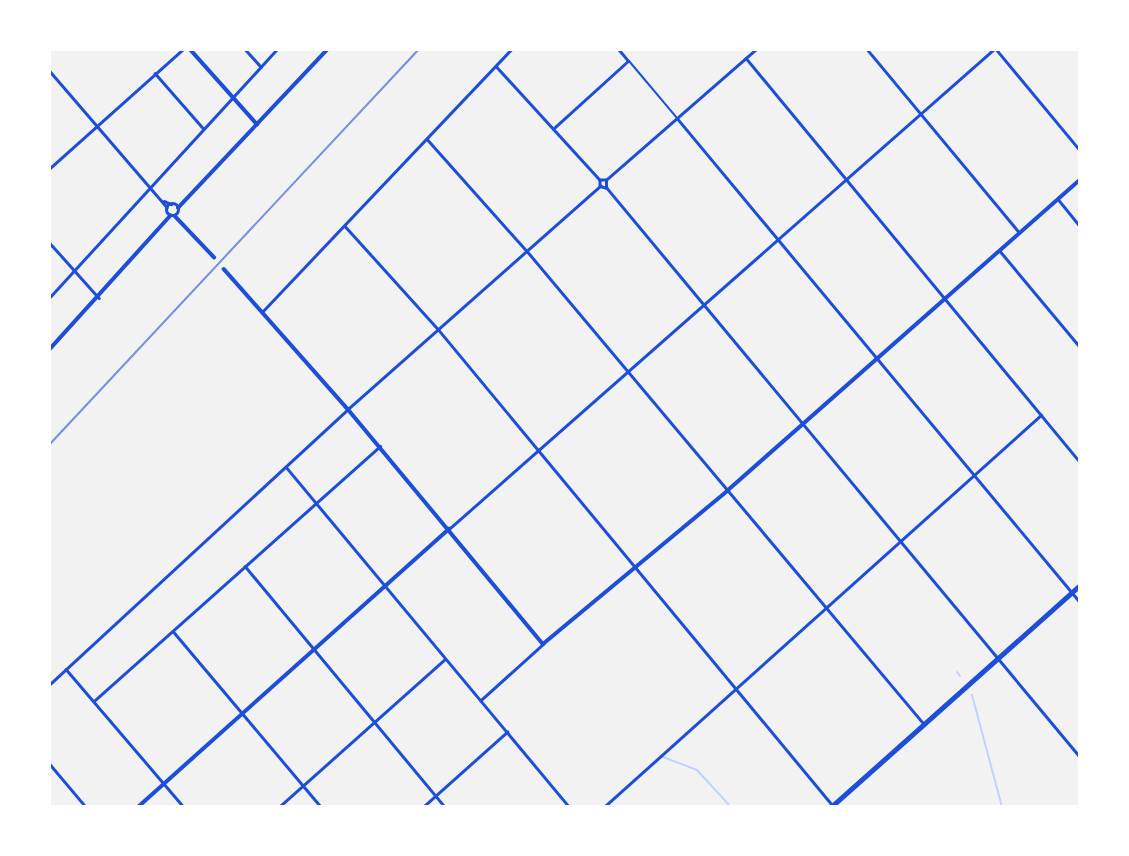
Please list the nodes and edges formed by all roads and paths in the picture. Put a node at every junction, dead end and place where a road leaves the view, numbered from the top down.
1 (183, 49) edge
2 (190, 49) edge
3 (245, 49) edge
4 (277, 49) edge
5 (328, 49) edge
6 (512, 49) edge
7 (618, 49) edge
8 (755, 49) edge
9 (867, 49) edge
10 (995, 49) edge
11 (746, 58) junction
12 (628, 61) junction
13 (496, 66) junction
14 (261, 67) junction
15 (49, 71) edge
16 (155, 73) junction
17 (233, 98) junction
18 (922, 115) junction
19 (677, 118) junction
20 (257, 124) junction
21 (98, 126) junction
22 (203, 128) junction
23 (553, 129) junction
24 (428, 140) junction
25 (1080, 150) edge
26 (49, 169) edge
27 (600, 180) junction
28 (606, 180) junction
29 (1080, 180) edge
30 (846, 181) junction
31 (600, 186) junction
32 (151, 187) junction
33 (606, 187) junction
34 (187, 196) junction
35 (1058, 200) junction
36 (171, 205) junction
37 (179, 209) junction
38 (171, 215) junction
39 (180, 220) junction
40 (345, 226) junction
41 (1080, 226) edge
42 (1020, 233) junction
43 (779, 238) junction
44 (49, 242) edge
45 (527, 250) junction
46 (1000, 251) junction
47 (214, 257) dead end
48 (224, 269) dead end
49 (74, 270) junction
50 (49, 298) edge
51 (99, 298) junction
52 (943, 298) junction
53 (705, 305) junction
54 (262, 312) junction
55 (438, 330) junction
56 (1080, 347) edge
57 (49, 350) edge
58 (879, 358) junction
59 (628, 373) junction
60 (348, 409) junction
61 (1041, 415) junction
62 (804, 424) junction
63 (380, 446) junction
64 (539, 451) junction
65 (1080, 462) edge
66 (287, 468) junction
67 (976, 474) junction
68 (727, 491) junction
69 (317, 502) junction
70 (449, 529) junction
71 (901, 540) junction
72 (246, 566) junction
73 (636, 567) junction
74 (385, 585) junction
75 (1080, 585) edge
76 (1072, 592) junction
77 (1080, 602) edge
78 (825, 608) junction
79 (173, 631) junction
80 (543, 644) junction
81 (313, 648) junction
82 (997, 658) junction
83 (445, 659) junction
84 (66, 669) junction
85 (49, 685) edge
86 (737, 688) junction
87 (481, 700) junction
88 (94, 701) junction
89 (242, 712) junction
90 (374, 721) junction
91 (924, 724) junction
92 (507, 732) junction
93 (1080, 757) edge
94 (49, 763) edge
95 (163, 783) junction
96 (303, 785) junction
97 (435, 796) junction
98 (833, 806) edge
99 (86, 807) edge
100 (138, 807) edge
101 (184, 807) edge
102 (279, 807) edge
103 (321, 807) edge
104 (423, 807) edge
105 (445, 807) edge
106 (569, 807) edge
107 (604, 807) edge

1 - 16 street
2 - 17 street
3 - 14 street
4 - 14 street
5 - 20 street
6 - 13 street
7 - 12 street
8 - 11 street
9 - 18 street
10 - 18 street
10 - 25 street
11 - 19 street
11 - 30 street
12 - 19 street
12 - 23 street
13 - 23 street
13 - 24 street
14 - 17 street
15 - 21 street
16 - 21 street
16 - 22 street
17 - 20 street
17 - 22 street
18 - 30 street
18 - 42 street
19 - 28 street
19 - 43 street
20 - 34 street
21 - 26 street
21 - 32 street
22 - 32 street
23 - 27 street
24 - 40 street
24 - 45 street
27 - 28 street
27 - 31 street
28 - 33 street
29 - 35 street
30 - 43 street
30 - 52 street
31 - 33 street
31 - 45 street
32 - 36 street
32 - 49 street
33 - 53 street
34 - 36 street
34 - 37 street
35 - 41 street
35 - 42 street
36 - 37 street
36 - 38 street
37 - 38 street
37 - 39 street
38 - 39 street
38 - 51 street
39 - 47 street
40 - 54 street
40 - 55 street
42 - 46 street
43 - 53 street
43 - 58 street
44 - 49 street
45 - 55 street
45 - 59 street
46 - 52 street
46 - 56 street
48 - 54 street
49 - 50 street
49 - 51 street
51 - 57 street
52 - 58 street
52 - 61 street
53 - 59 street
53 - 62 street
54 - 60 street
55 - 60 street
55 - 64 street
58 - 62 street
58 - 67 street
59 - 64 street
59 - 68 street
60 - 63 street
60 - 66 street
61 - 65 street
61 - 67 street
62 - 68 street
62 - 71 street
63 - 69 street
63 - 70 street
64 - 70 street
64 - 73 street
66 - 69 street
66 - 84 street
67 - 71 street
67 - 76 street
68 - 73 street
68 - 78 street
69 - 72 street
69 - 74 street
70 - 74 street
70 - 80 street
71 - 78 street
71 - 82 street
72 - 79 street
72 - 81 street
73 - 80 street
73 - 86 street
74 - 81 street
74 - 83 street
75 - 76 main road
76 - 77 street
76 - 82 main road
78 - 86 street
78 - 91 street
79 - 88 street
79 - 89 street
80 - 87 street
81 - 89 street
81 - 90 street
82 - 91 main road
82 - 93 street
83 - 87 street
83 - 90 street
84 - 85 street
84 - 88 street
86 - 98 street
86 - 107 street
87 - 92 street
88 - 95 street
89 - 95 street
89 - 96 street
90 - 96 street
90 - 97 street
91 - 98 main road
92 - 97 street
92 - 106 street
94 - 99 street
95 - 100 street
95 - 101 street
96 - 102 street
96 - 103 street
97 - 104 street
97 - 105 street

